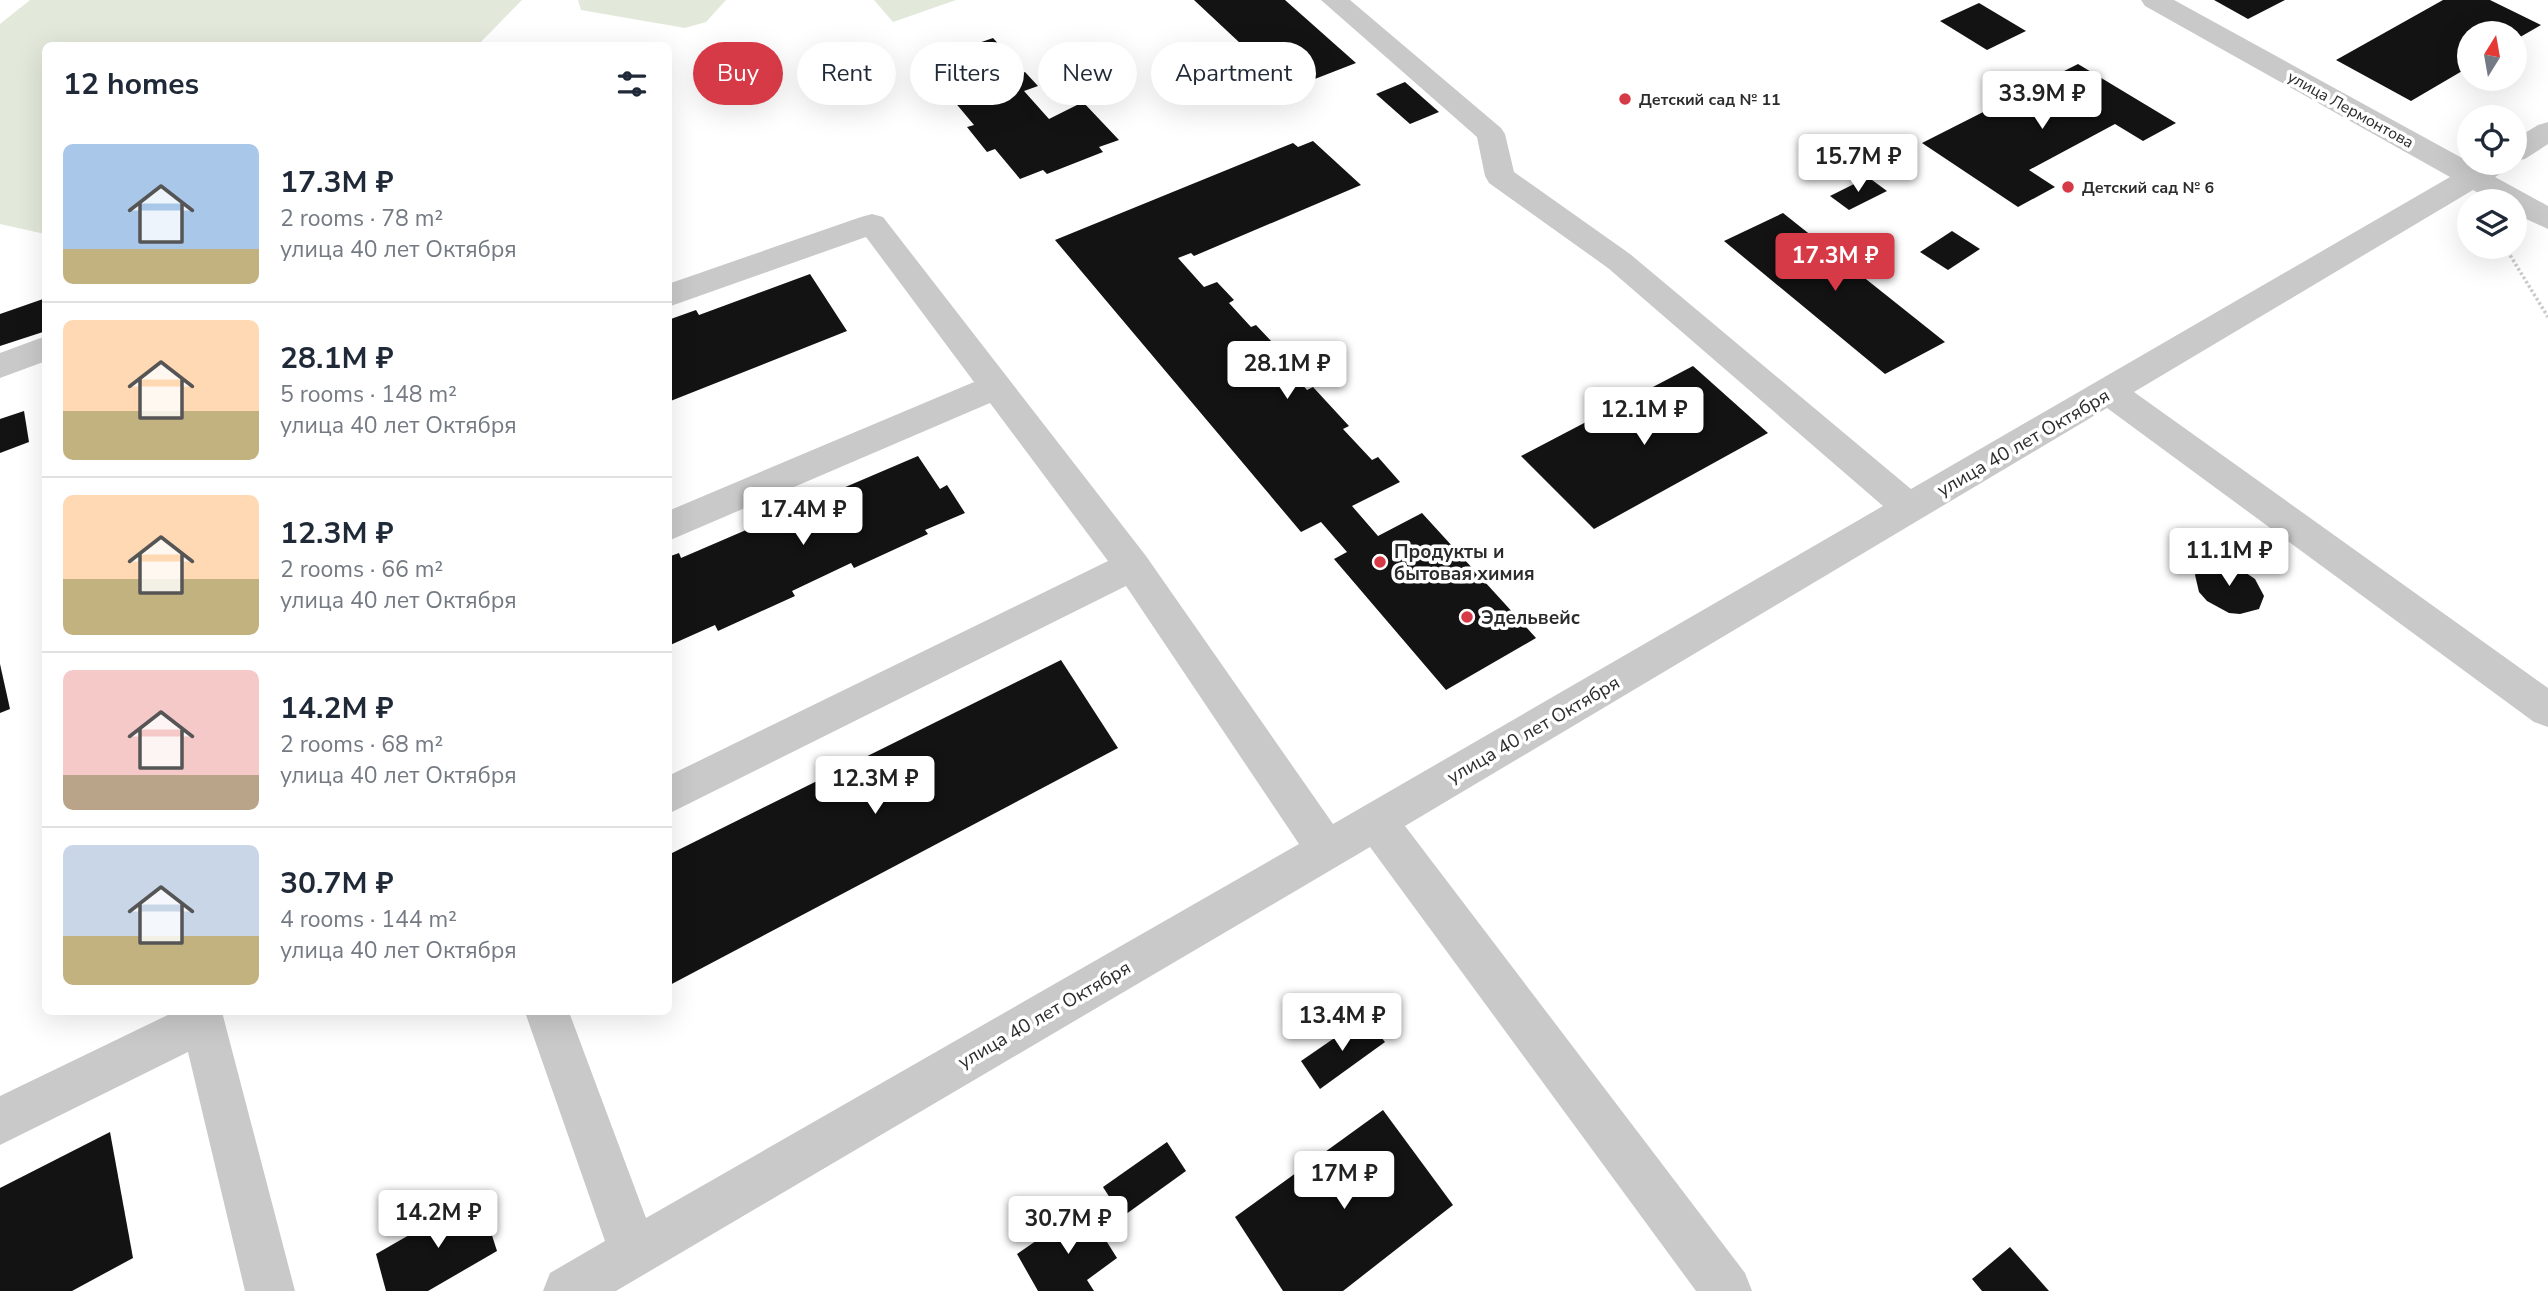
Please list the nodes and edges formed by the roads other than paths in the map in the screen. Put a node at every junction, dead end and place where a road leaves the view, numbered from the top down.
1 (1334, 0) edge
2 (2154, 0) edge
3 (2548, 131) edge
4 (2527, 144) edge
5 (2457, 155) edge
6 (2478, 175) edge
7 (2492, 175) edge
8 (2548, 219) edge
9 (672, 295) edge
10 (42, 350) edge
11 (0, 366) edge
12 (996, 387) junction
13 (2109, 392) junction
14 (1910, 509) junction
15 (672, 525) edge
16 (1133, 566) junction
17 (2548, 710) edge
18 (672, 794) edge
19 (1376, 821) junction
20 (1327, 849) junction
21 (548, 1015) edge
22 (0, 1121) edge
23 (634, 1252) junction
24 (270, 1291) edge
25 (568, 1291) edge
26 (1727, 1291) edge

1 - 14 street
2 - 5 street, улица Лермонтова
3 - 4 street
6 - 13 street, улица 40 лет Октября
7 - 8 street, улица Лермонтова
9 - 12 street
10 - 11 street
12 - 15 street
12 - 16 street
13 - 14 street, улица 40 лет Октября
13 - 17 street
14 - 19 street, улица 40 лет Октября
16 - 18 street
16 - 20 street
19 - 20 street, улица 40 лет Октября
19 - 26 street
20 - 23 street, улица 40 лет Октября
21 - 23 street
22 - 24 street
23 - 25 street, улица 40 лет Октября

